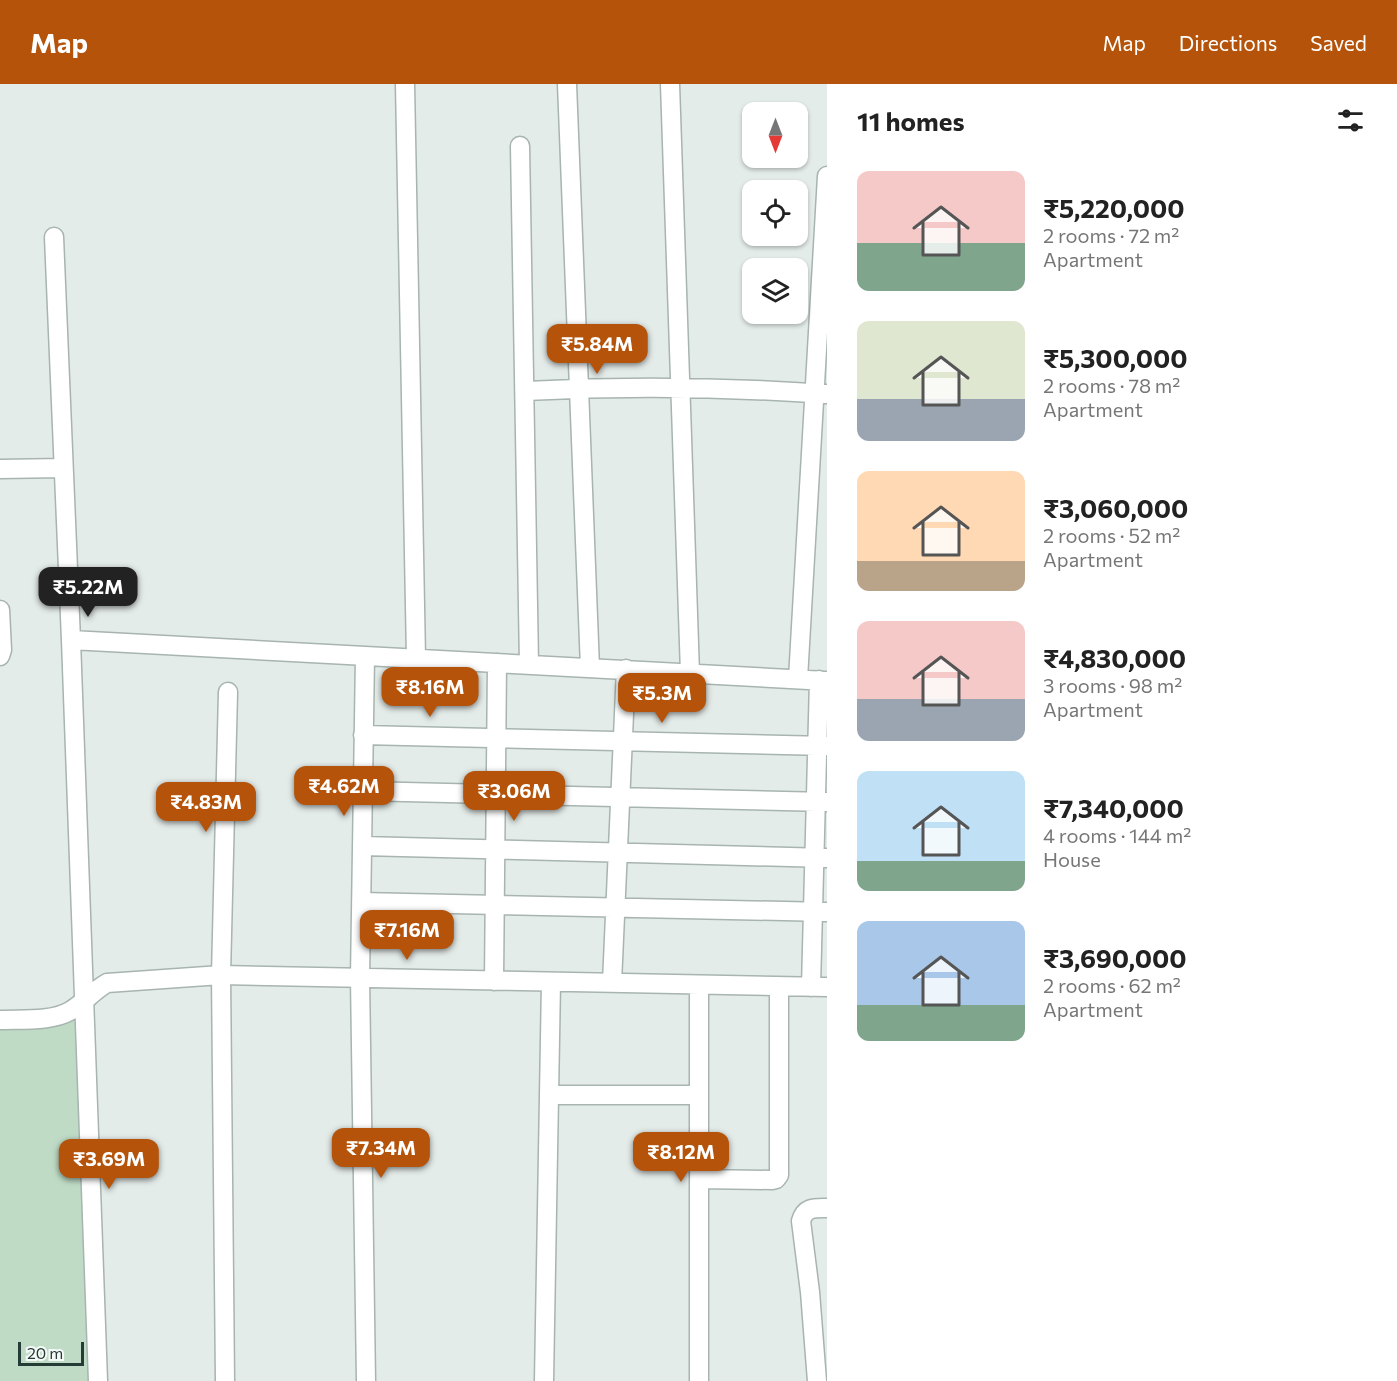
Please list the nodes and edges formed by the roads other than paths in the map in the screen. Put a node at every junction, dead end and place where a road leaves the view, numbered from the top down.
1 (405, 84) edge
2 (567, 84) edge
3 (670, 84) edge
4 (520, 146) dead end
5 (827, 176) edge
6 (826, 215) edge
7 (54, 237) dead end
8 (579, 388) junction
9 (681, 389) junction
10 (525, 391) junction
11 (821, 394) edge
12 (63, 468) junction
13 (0, 469) edge
14 (0, 610) edge
15 (71, 640) junction
16 (0, 656) edge
17 (365, 656) junction
18 (416, 658) junction
19 (497, 663) junction
20 (529, 664) junction
21 (590, 668) junction
22 (626, 669) junction
23 (690, 673) junction
24 (798, 679) junction
25 (823, 680) edge
26 (228, 692) dead end
27 (363, 735) junction
28 (497, 738) junction
29 (623, 741) junction
30 (822, 746) edge
31 (363, 791) junction
32 (496, 794) junction
33 (621, 797) junction
34 (821, 802) edge
35 (362, 846) junction
36 (495, 850) junction
37 (618, 854) junction
38 (820, 858) edge
39 (361, 902) junction
40 (495, 905) junction
41 (615, 908) junction
42 (820, 912) edge
43 (221, 975) junction
44 (360, 978) junction
45 (494, 981) junction
46 (551, 982) junction
47 (612, 983) junction
48 (699, 985) junction
49 (779, 987) junction
50 (819, 987) edge
51 (84, 1000) junction
52 (0, 1020) edge
53 (549, 1095) junction
54 (699, 1095) junction
55 (699, 1179) junction
56 (827, 1208) edge
57 (818, 1292) edge
58 (98, 1381) edge
59 (225, 1381) edge
60 (366, 1381) edge
61 (544, 1381) edge
62 (699, 1381) edge
63 (817, 1381) edge

1 - 18 street
2 - 8 street
3 - 9 street
4 - 10 street
5 - 6 street
6 - 11 street
7 - 12 street
8 - 9 street
8 - 10 street
8 - 21 street
9 - 11 street
9 - 23 street
10 - 20 street
11 - 24 street
12 - 13 street
12 - 15 street
14 - 16 street
15 - 17 street
15 - 51 street
17 - 18 street
17 - 27 street
18 - 19 street
19 - 20 street
19 - 28 street
20 - 21 street
21 - 22 street
22 - 23 street
22 - 29 street
23 - 24 street
24 - 25 street
25 - 30 street
26 - 43 street
27 - 28 street
27 - 31 street
28 - 29 street
28 - 32 street
29 - 30 street
29 - 33 street
30 - 34 street
31 - 32 street
31 - 35 street
32 - 33 street
32 - 36 street
33 - 34 street
33 - 37 street
34 - 38 street
35 - 36 street
35 - 39 street
36 - 37 street
36 - 40 street
37 - 38 street
37 - 41 street
38 - 42 street
39 - 40 street
39 - 44 street
40 - 41 street
40 - 45 street
41 - 42 street
41 - 47 street
42 - 50 street
43 - 44 street
43 - 51 street
43 - 59 street
44 - 45 street
44 - 60 street
45 - 46 street
46 - 47 street
46 - 53 street
47 - 48 street
48 - 49 street
48 - 54 street
49 - 50 street
49 - 55 street
51 - 52 street
51 - 58 street
53 - 54 street
53 - 61 street
54 - 55 street
55 - 62 street
56 - 57 street
57 - 63 street

